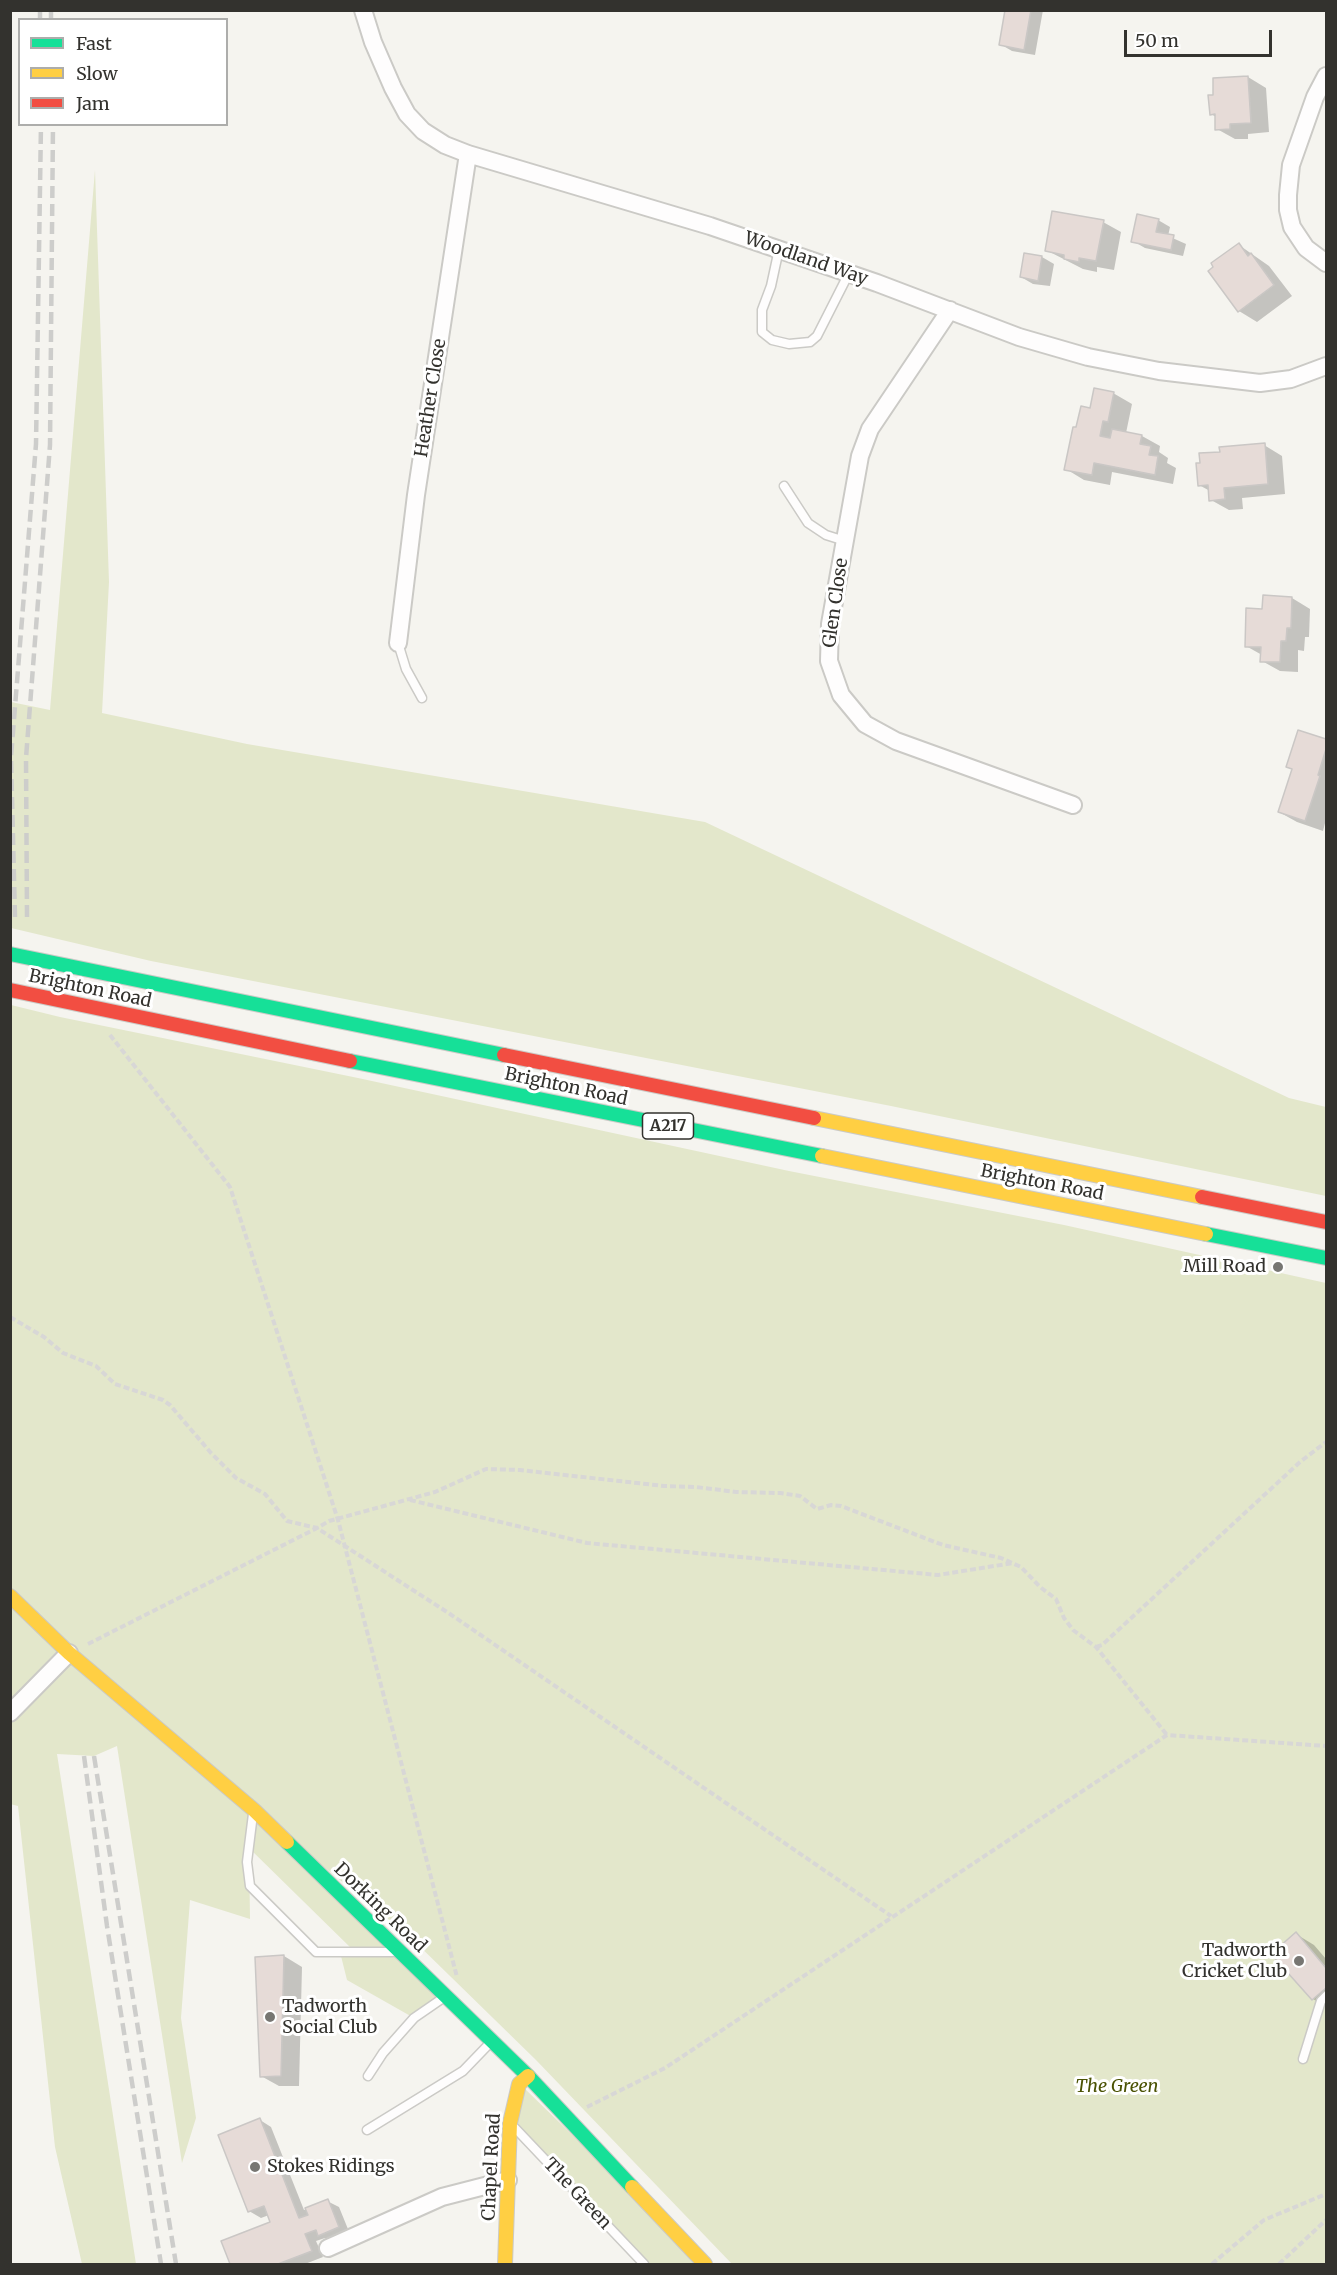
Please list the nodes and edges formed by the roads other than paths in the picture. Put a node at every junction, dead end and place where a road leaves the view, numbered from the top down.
1 (363, 10) edge
2 (1326, 76) edge
3 (468, 154) junction
4 (779, 249) junction
5 (1326, 264) edge
6 (849, 273) junction
7 (950, 310) junction
8 (1326, 366) edge
9 (784, 486) dead end
10 (845, 541) junction
11 (398, 643) joint
12 (422, 698) dead end
13 (1073, 805) dead end
14 (10, 954) edge
15 (10, 990) edge
16 (1326, 1222) edge
17 (1326, 1258) edge
18 (10, 1596) edge
19 (69, 1653) junction
20 (10, 1713) edge
21 (254, 1810) junction
22 (399, 1952) junction
23 (446, 1996) junction
24 (1326, 1996) edge
25 (492, 2041) junction
26 (1303, 2059) dead end
27 (368, 2076) dead end
28 (528, 2076) junction
29 (510, 2123) junction
30 (368, 2130) dead end
31 (508, 2180) junction
32 (328, 2248) dead end
33 (505, 2265) edge
34 (644, 2265) edge
35 (705, 2265) edge

1 - 3 street, Woodland Way
2 - 5 street
3 - 4 street, Woodland Way
3 - 11 street, Heather Close
4 - 6 street, Woodland Way
4 - 6 lane
6 - 7 street, Woodland Way
7 - 8 street, Woodland Way
7 - 10 street, Glen Close
9 - 10 lane
10 - 13 street, Glen Close
11 - 12 lane
14 - 16 main road, Brighton Road / A217
15 - 17 main road, Brighton Road / A217
18 - 19 main road, Dorking Road
19 - 20 street
19 - 21 main road, Dorking Road
21 - 22 main road, Dorking Road
21 - 22 lane
22 - 23 main road, Dorking Road
23 - 25 main road, Dorking Road
23 - 27 lane
24 - 26 lane
25 - 28 main road, Dorking Road
25 - 30 lane
28 - 29 main road, Chapel Road
28 - 35 main road, Dorking Road
29 - 31 main road, Chapel Road
29 - 34 lane, The Green
31 - 32 street
31 - 33 main road, Chapel Road

